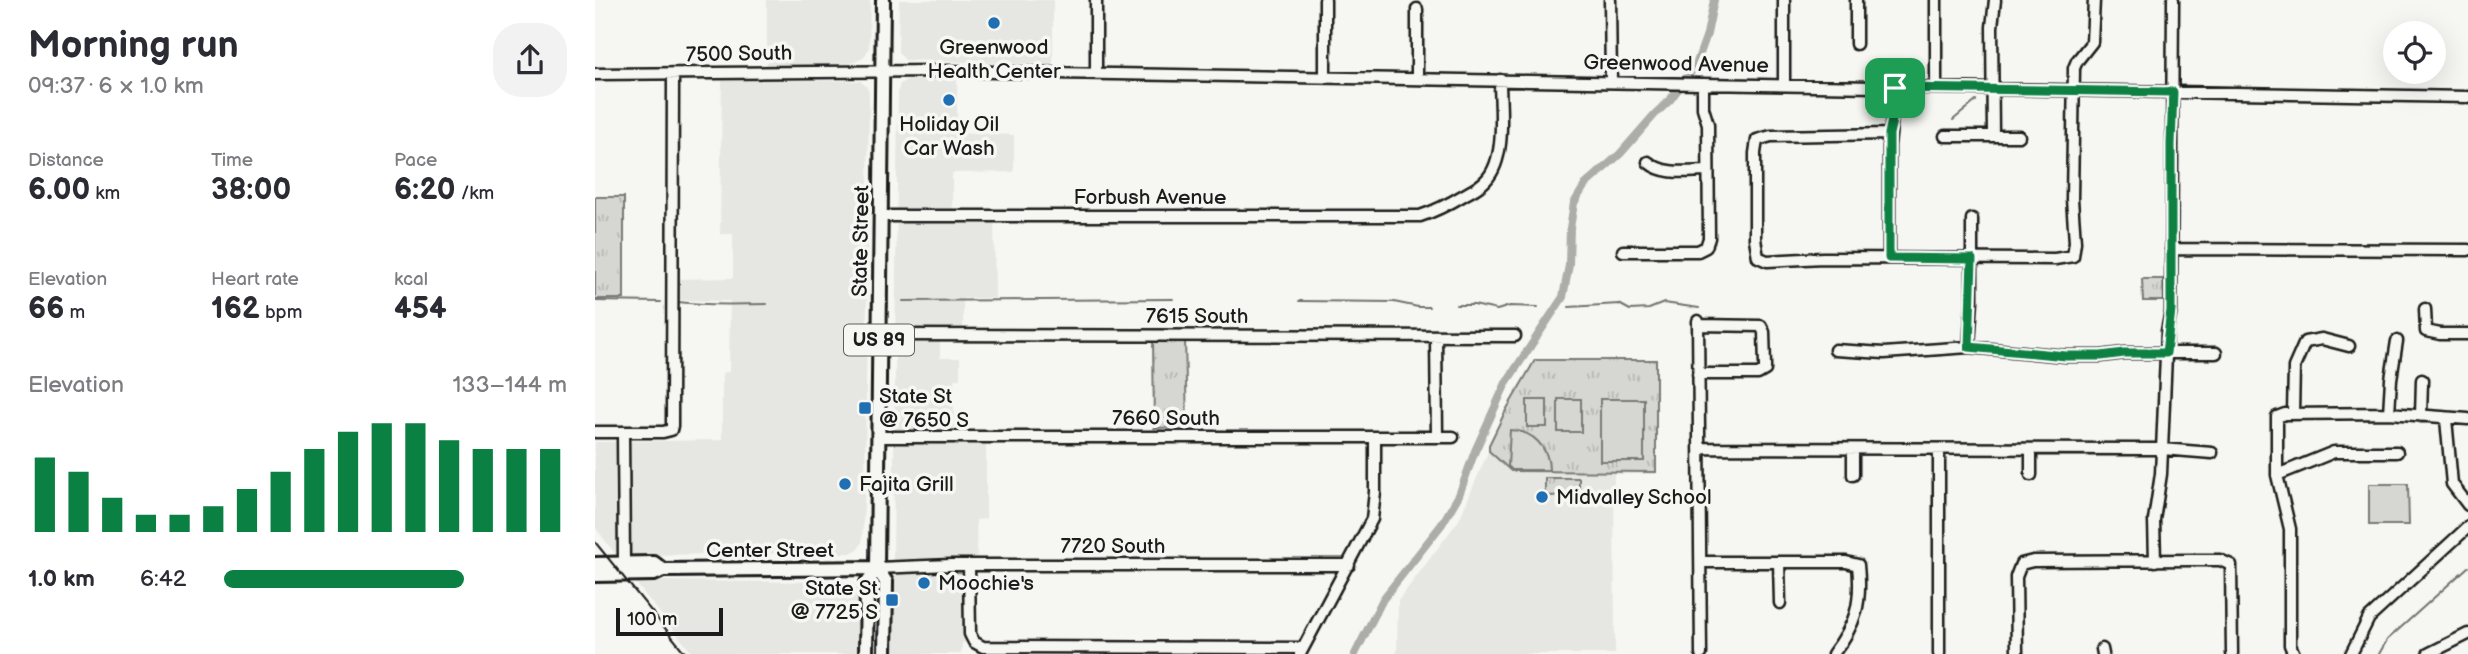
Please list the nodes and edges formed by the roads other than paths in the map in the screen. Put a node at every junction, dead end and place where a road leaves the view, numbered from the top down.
1 (883, 0) edge
2 (1096, 0) edge
3 (1325, 0) edge
4 (1610, 0) edge
5 (1784, 0) edge
6 (1856, 0) edge
7 (1936, 0) edge
8 (1994, 0) edge
9 (2094, 0) edge
10 (2173, 0) edge
11 (1417, 9) dead end
12 (1856, 44) dead end
13 (884, 71) junction
14 (1096, 73) junction
15 (595, 74) edge
16 (673, 74) junction
17 (1325, 77) junction
18 (1417, 79) junction
19 (1500, 80) junction
20 (1611, 82) junction
21 (1699, 84) junction
22 (1784, 85) junction
23 (1895, 88) junction
24 (1936, 88) junction
25 (1991, 89) junction
26 (2074, 91) junction
27 (2173, 92) junction
28 (2468, 97) edge
29 (1889, 134) junction
30 (1945, 136) dead end
31 (1993, 136) junction
32 (2019, 136) dead end
33 (1648, 162) dead end
34 (1708, 171) junction
35 (881, 216) junction
36 (1972, 219) dead end
37 (2171, 249) junction
38 (2468, 250) edge
39 (1623, 251) dead end
40 (1889, 258) junction
41 (1972, 259) junction
42 (2425, 309) dead end
43 (2468, 334) edge
44 (879, 335) junction
45 (1436, 336) junction
46 (1515, 336) dead end
47 (2397, 341) dead end
48 (2349, 346) dead end
49 (1969, 347) junction
50 (1835, 350) dead end
51 (2166, 353) junction
52 (2215, 353) dead end
53 (1698, 374) junction
54 (2422, 380) dead end
55 (2293, 413) junction
56 (2389, 413) junction
57 (2421, 416) junction
58 (2446, 419) junction
59 (2468, 419) edge
60 (595, 432) edge
61 (623, 433) junction
62 (1453, 436) dead end
63 (879, 437) junction
64 (1375, 437) junction
65 (1437, 437) junction
66 (1699, 448) junction
67 (1853, 449) junction
68 (1939, 449) junction
69 (2031, 449) junction
70 (2162, 449) junction
71 (2397, 452) dead end
72 (2212, 453) dead end
73 (1853, 475) dead end
74 (2031, 475) dead end
75 (2277, 475) junction
76 (2468, 505) edge
77 (2468, 527) edge
78 (2155, 561) junction
79 (1701, 562) junction
80 (1779, 562) junction
81 (624, 563) junction
82 (595, 564) edge
83 (969, 565) junction
84 (1349, 565) junction
85 (877, 568) junction
86 (663, 570) junction
87 (595, 575) edge
88 (1780, 603) dead end
89 (2468, 634) edge
90 (1302, 651) edge
91 (866, 654) edge
92 (885, 654) edge
93 (1701, 654) edge
94 (1833, 654) edge
95 (1939, 654) edge
96 (2017, 654) edge
97 (2232, 654) edge
98 (2294, 654) edge
99 (2351, 654) edge
100 (2428, 654) edge

1 - 13 main road, State Street / US 89
2 - 14 street
3 - 17 street
4 - 20 street
5 - 22 street
6 - 12 street
7 - 24 street
8 - 25 street
9 - 26 street
10 - 27 street
11 - 18 street
13 - 14 street, Greenwood Avenue
13 - 16 street, 7500 South
13 - 35 main road, State Street / US 89
14 - 17 street, Greenwood Avenue
15 - 16 street, 7500 South
16 - 61 street
17 - 18 street, Greenwood Avenue
18 - 19 street, Greenwood Avenue
19 - 20 street, Greenwood Avenue
19 - 35 street, Forbush Avenue
20 - 21 street, Greenwood Avenue
21 - 22 street, Greenwood Avenue
21 - 34 street
22 - 23 street, Greenwood Avenue
23 - 24 street, Greenwood Avenue
23 - 29 street
24 - 25 street, Greenwood Avenue
25 - 26 street, Greenwood Avenue
25 - 31 street
26 - 27 street, Greenwood Avenue
26 - 41 street
27 - 28 street, Greenwood Avenue
27 - 37 street
29 - 40 street
29 - 40 street
30 - 31 street
31 - 32 street
33 - 34 street
34 - 39 street
35 - 44 main road, State Street / US 89
36 - 41 street
37 - 38 street
37 - 51 street
40 - 41 street
41 - 49 street
42 - 43 street
44 - 45 street, 7615 South
44 - 63 main road, State Street / US 89
45 - 46 street, 7615 South
45 - 65 street
47 - 56 street
48 - 55 street
49 - 50 street
49 - 51 street
51 - 52 street
51 - 70 street
53 - 53 street
53 - 66 street
54 - 57 street
55 - 56 street
55 - 75 street
56 - 57 street
57 - 58 street
58 - 59 street
58 - 76 street
60 - 61 street
61 - 81 street
62 - 65 street, 7660 South
63 - 64 street, 7660 South
63 - 85 main road, State Street / US 89
64 - 65 street, 7660 South
64 - 84 street
66 - 67 street
66 - 79 street
67 - 68 street
67 - 73 street
68 - 69 street
68 - 95 street
69 - 70 street
69 - 74 street
70 - 72 street
70 - 78 street
71 - 75 street
75 - 98 street
77 - 99 street
78 - 96 street
78 - 97 street
79 - 80 street
79 - 93 street
80 - 88 street
80 - 94 street
81 - 82 main road, Center Street
81 - 86 main road, Center Street
83 - 84 street, 7720 South
83 - 85 street, 7720 South
83 - 90 street
84 - 90 street
85 - 86 main road, Center Street
85 - 91 main road, State Street / US 89
85 - 92 main road, State Street
86 - 87 main road, Center Street
89 - 100 street

